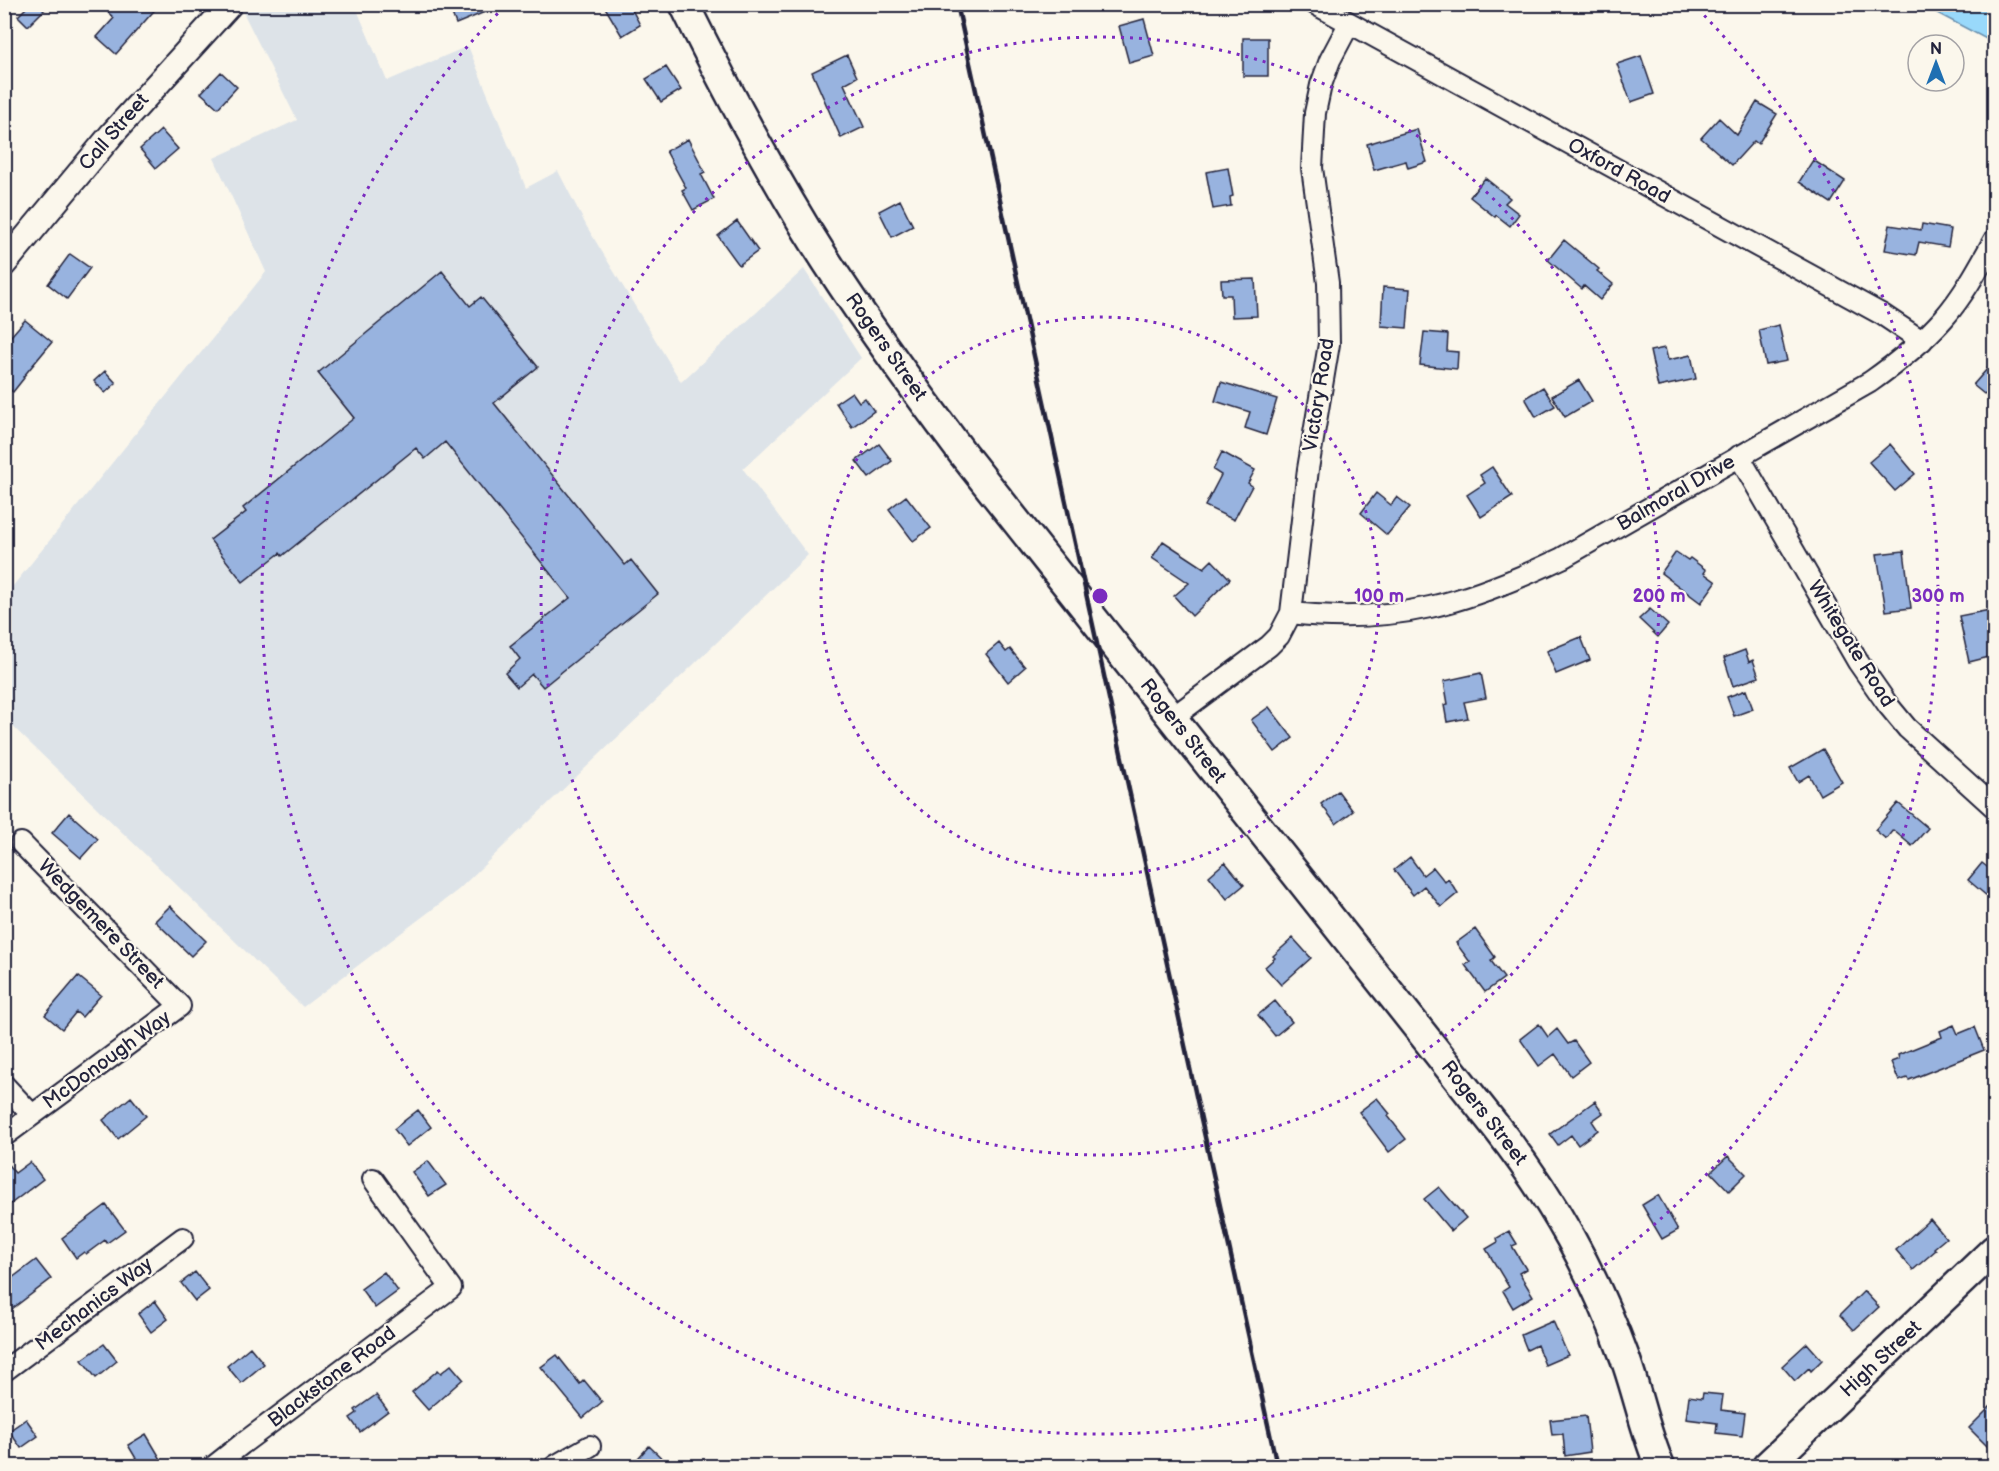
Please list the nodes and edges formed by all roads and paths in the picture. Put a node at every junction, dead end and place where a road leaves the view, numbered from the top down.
1 (230, 4) edge
2 (684, 4) edge
3 (1315, 4) edge
4 (1349, 24) junction
5 (1995, 240) edge
6 (4, 264) edge
7 (1922, 341) junction
8 (1739, 456) junction
9 (1291, 613) junction
10 (1172, 718) junction
11 (1995, 807) edge
12 (21, 843) dead end
13 (180, 1006) joint
14 (4, 1085) edge
15 (32, 1115) junction
16 (4, 1136) edge
17 (373, 1179) dead end
18 (183, 1238) dead end
19 (1995, 1250) edge
20 (4, 1371) edge
21 (590, 1446) dead end
22 (214, 1467) edge
23 (555, 1467) edge
24 (1660, 1467) edge
25 (1767, 1467) edge

1 - 6 street, Call Street
2 - 10 main road, Rogers Street
3 - 4 street, Oxford Road
4 - 7 street, Oxford Road
4 - 9 street, Victory Road
5 - 7 street, Balmoral Drive
7 - 8 street, Balmoral Drive
8 - 9 street, Balmoral Drive
8 - 11 street, Whitegate Road
9 - 10 street, Victory Road
10 - 24 main road, Rogers Street
12 - 13 street, Wedgemere Street
13 - 15 street, McDonough Way
14 - 15 street
15 - 16 street, McDonough Way
17 - 22 street, Blackstone Road
18 - 20 street, Mechanics Way
19 - 25 main road, High Street
21 - 23 street

